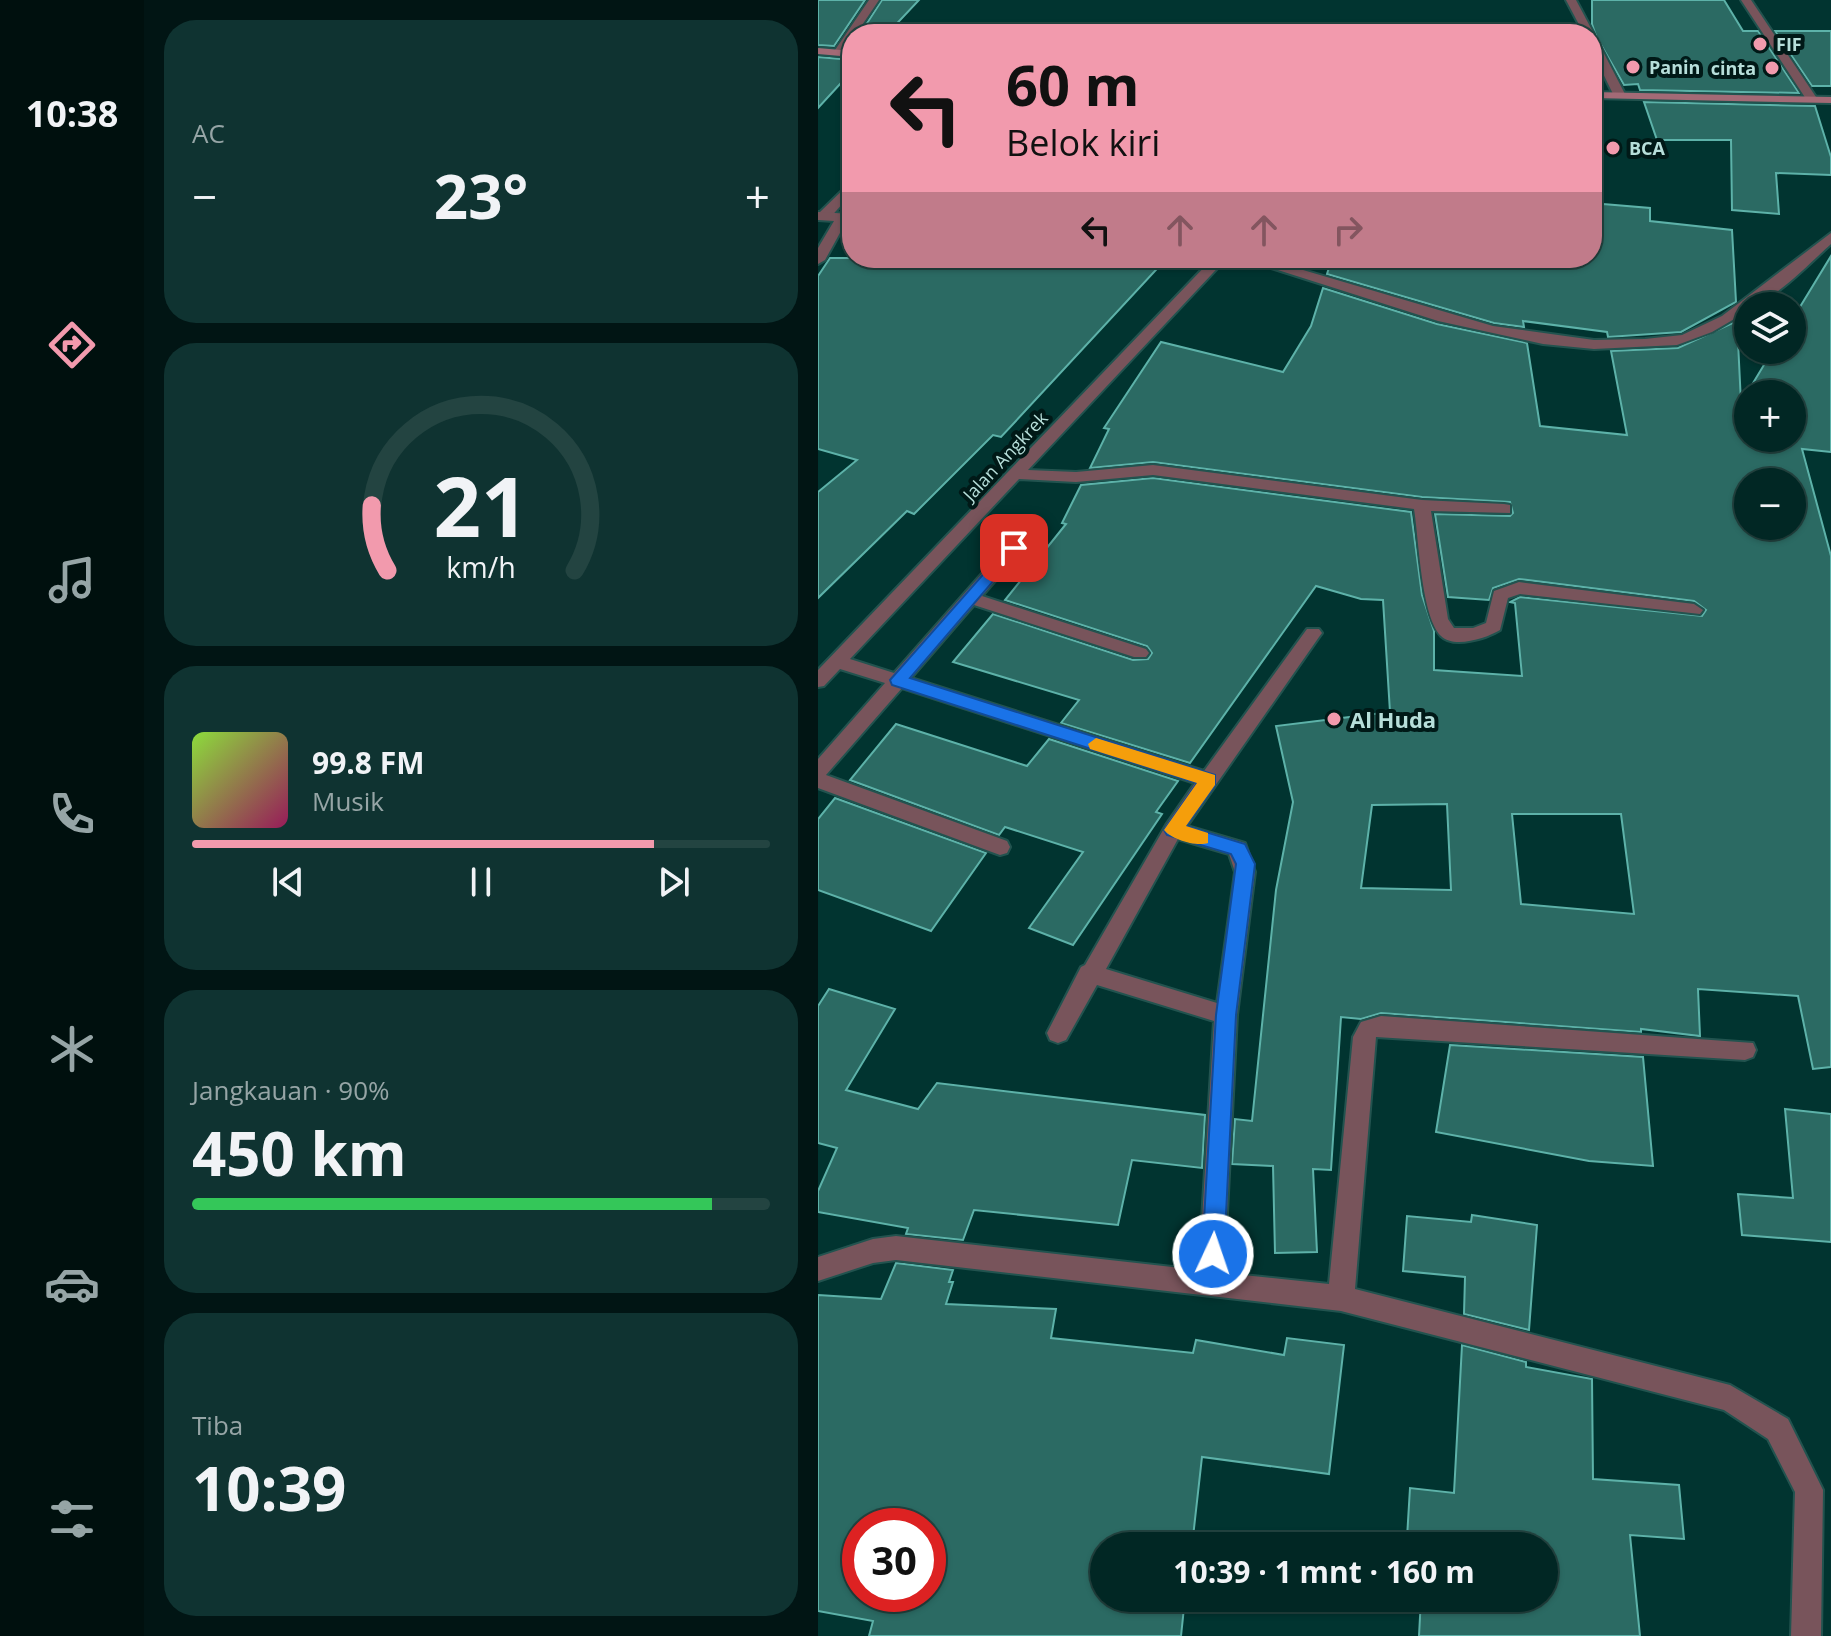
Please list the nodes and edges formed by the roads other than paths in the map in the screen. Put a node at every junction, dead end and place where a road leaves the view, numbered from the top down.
1 (874, 0) edge
2 (1571, 0) edge
3 (1746, 0) edge
4 (858, 24) edge
5 (1584, 24) edge
6 (842, 47) edge
7 (818, 51) edge
8 (838, 53) junction
9 (842, 53) edge
10 (1602, 60) edge
11 (1602, 95) edge
12 (1620, 96) junction
13 (1812, 100) junction
14 (1831, 100) edge
15 (842, 195) edge
16 (820, 216) edge
17 (842, 218) edge
18 (842, 225) edge
19 (1831, 237) edge
20 (818, 260) edge
21 (1211, 268) edge
22 (1280, 268) edge
23 (1017, 474) junction
24 (1422, 505) junction
25 (1504, 509) dead end
26 (1014, 548) dead end
27 (970, 598) junction
28 (1694, 610) dead end
29 (1313, 633) dead end
30 (1140, 653) dead end
31 (837, 661) junction
32 (898, 680) junction
33 (818, 681) edge
34 (818, 772) edge
35 (818, 780) edge
36 (1208, 780) junction
37 (1173, 830) junction
38 (1000, 847) dead end
39 (1089, 973) junction
40 (1226, 1015) junction
41 (1058, 1033) dead end
42 (1745, 1050) dead end
43 (818, 1269) edge
44 (1211, 1284) junction
45 (1341, 1298) junction
46 (1806, 1636) edge

1 - 4 street
2 - 5 street
3 - 13 street
6 - 8 street
7 - 8 main road
8 - 9 main road
10 - 12 street
11 - 12 main road
12 - 13 main road
13 - 14 main road
15 - 16 street
16 - 17 street
18 - 20 street
19 - 22 street
21 - 23 street, Jalan Angkrek
23 - 24 street
23 - 31 street, Jalan Angkrek
24 - 25 street
24 - 28 street
26 - 27 street
27 - 30 street
27 - 32 street
29 - 36 street
31 - 32 street
31 - 33 street, Jalan Angkrek
32 - 34 street
32 - 36 street
35 - 38 street
36 - 37 street
37 - 39 street
37 - 40 street
39 - 40 street
39 - 41 street
40 - 44 street
42 - 45 street
43 - 44 street
44 - 45 street
45 - 46 street

